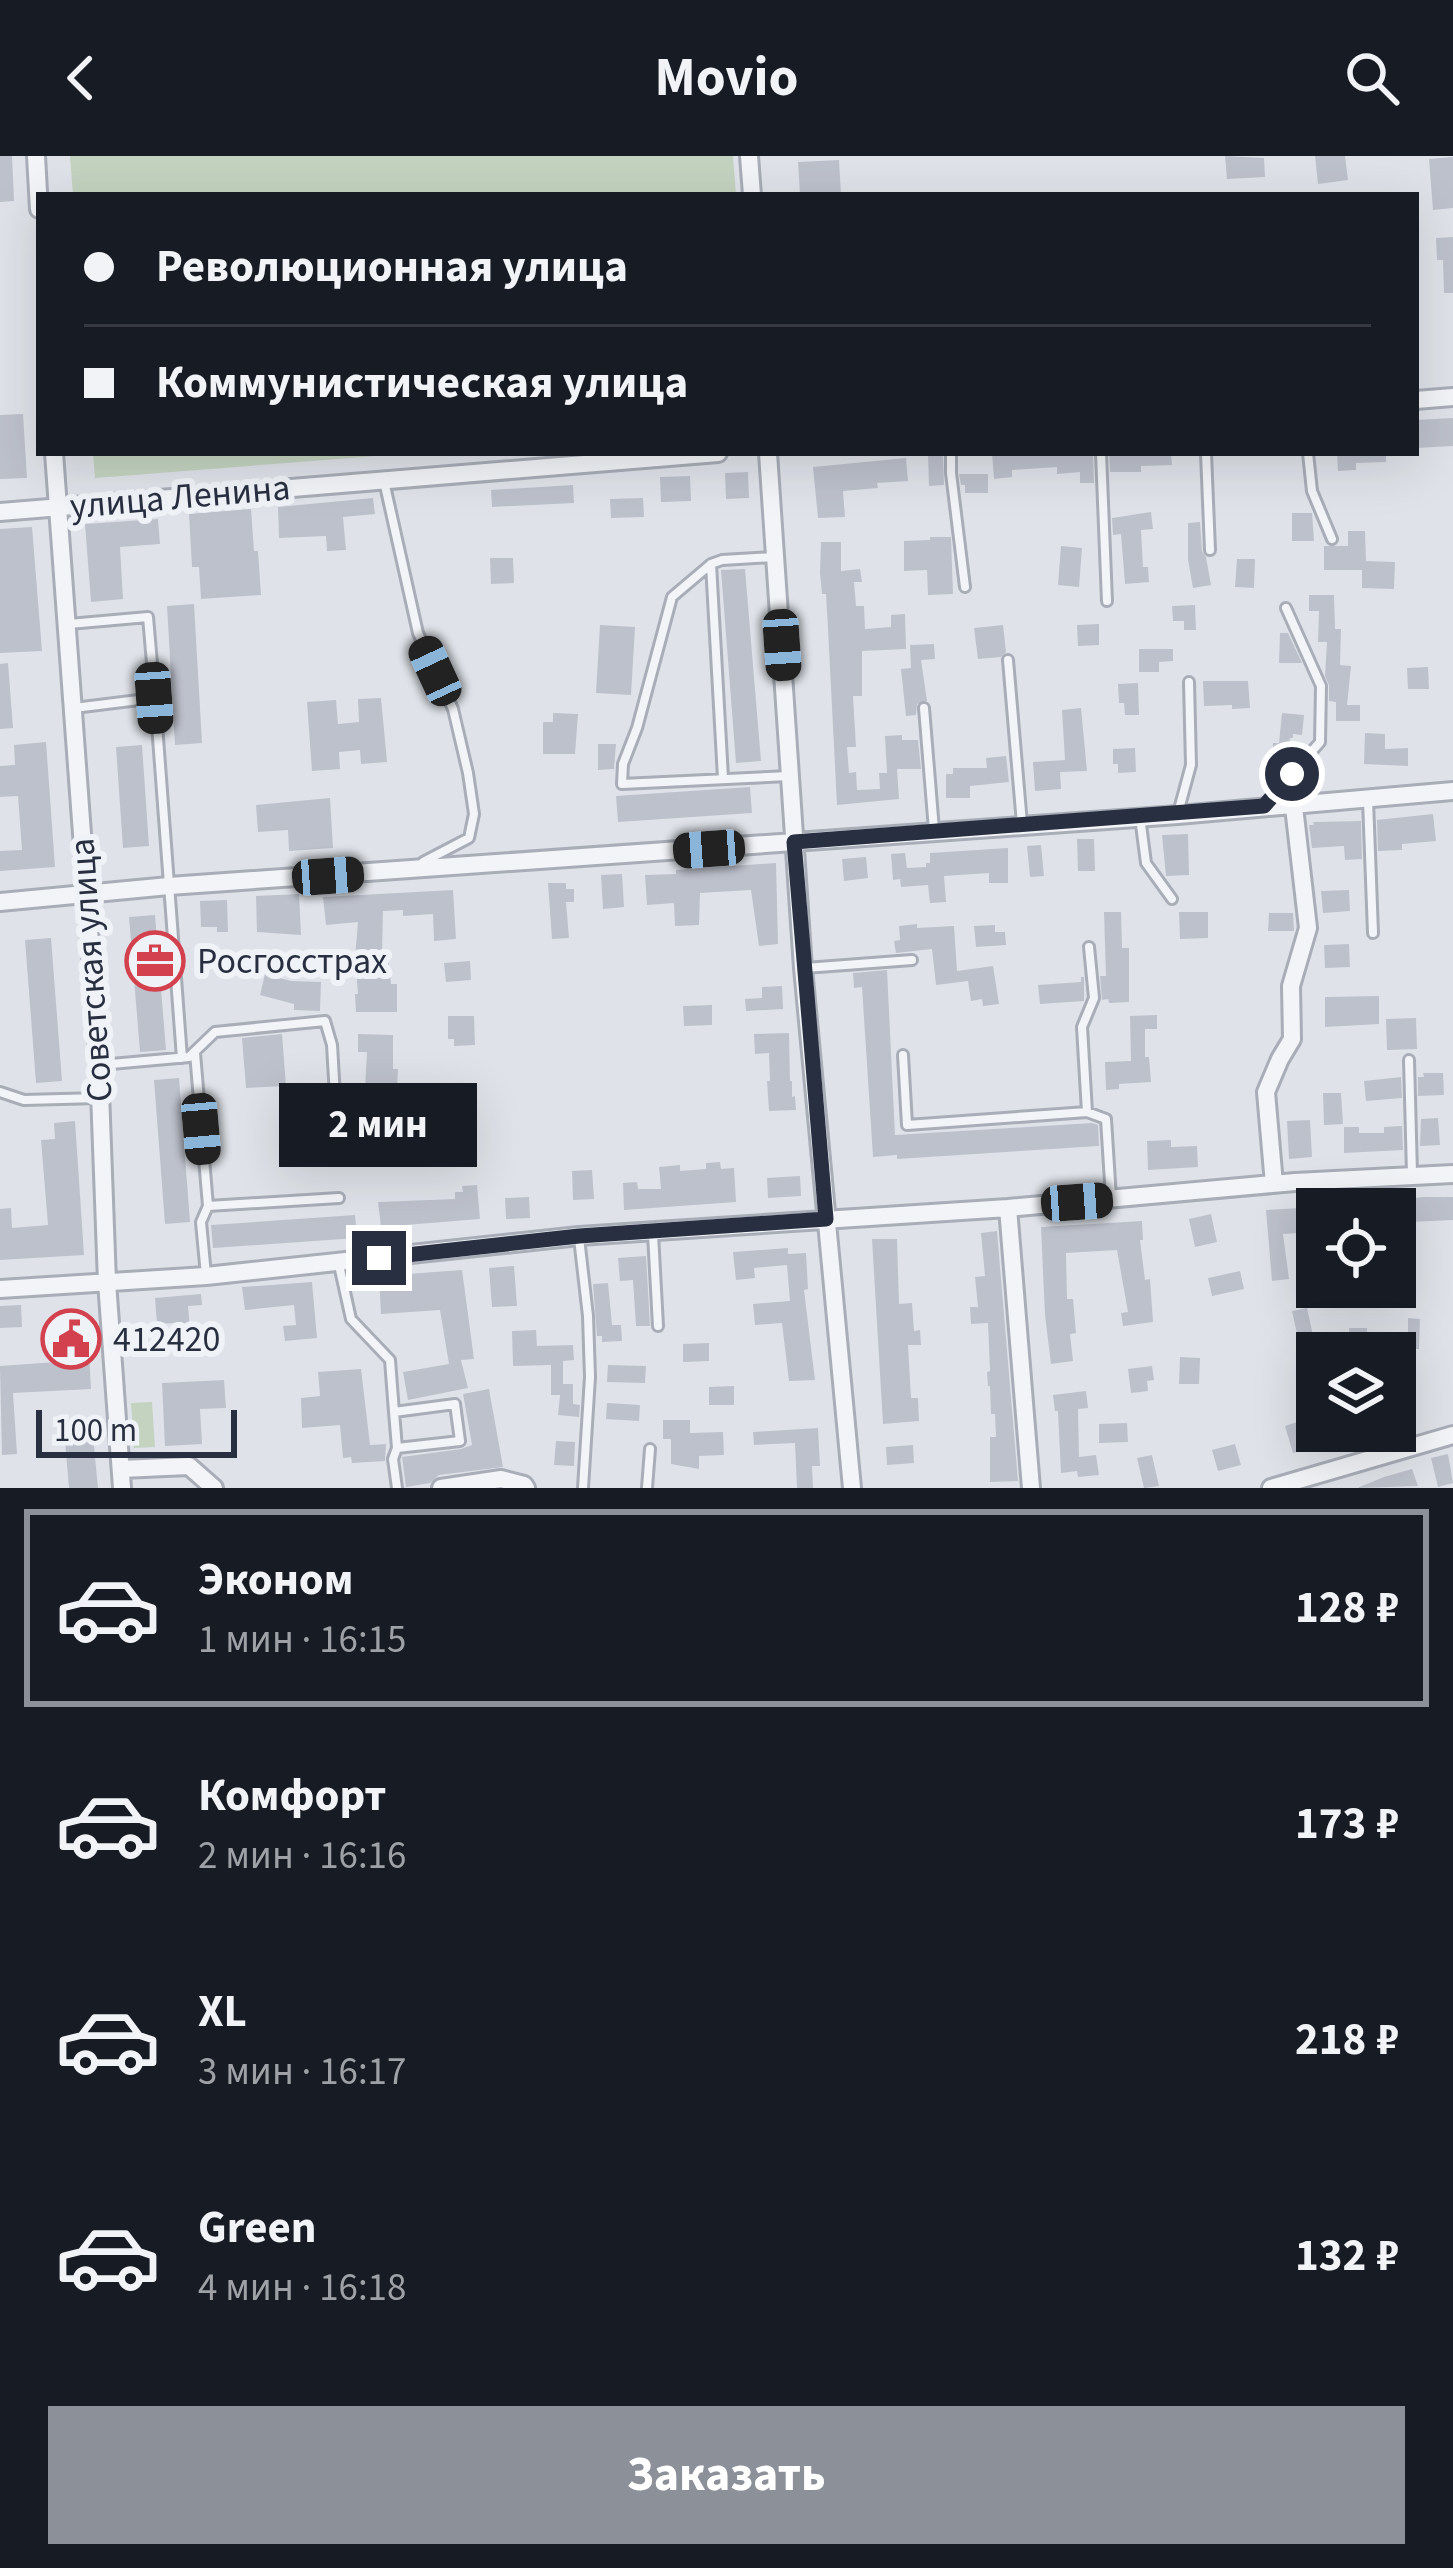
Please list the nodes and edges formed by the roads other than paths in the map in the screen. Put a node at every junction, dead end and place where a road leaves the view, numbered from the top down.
1 (36, 156) edge
2 (749, 156) edge
3 (38, 192) edge
4 (752, 192) edge
5 (1453, 397) edge
6 (1419, 400) edge
7 (54, 456) edge
8 (679, 456) edge
9 (768, 456) edge
10 (951, 456) edge
11 (1100, 456) edge
12 (1206, 456) edge
13 (1308, 456) edge
14 (384, 479) junction
15 (58, 508) junction
16 (0, 512) edge
17 (1332, 539) dead end
18 (1210, 550) dead end
19 (776, 557) junction
20 (711, 564) junction
21 (965, 587) dead end
22 (1107, 601) dead end
23 (1286, 608) dead end
24 (66, 625) junction
25 (1008, 660) dead end
26 (1189, 682) dead end
27 (154, 698) junction
28 (925, 708) dead end
29 (72, 709) junction
30 (790, 776) junction
31 (723, 778) junction
32 (1453, 791) edge
33 (1368, 798) junction
34 (1264, 806) junction
35 (1294, 806) junction
36 (1178, 814) junction
37 (1140, 815) junction
38 (1022, 826) junction
39 (934, 832) junction
40 (794, 842) junction
41 (409, 871) junction
42 (169, 886) junction
43 (86, 895) junction
44 (1172, 899) dead end
45 (0, 902) edge
46 (1373, 933) dead end
47 (1089, 947) dead end
48 (912, 960) dead end
49 (803, 968) junction
50 (195, 1052) junction
51 (903, 1055) dead end
52 (182, 1058) junction
53 (1409, 1060) dead end
54 (99, 1065) junction
55 (0, 1092) edge
56 (335, 1096) dead end
57 (100, 1098) junction
58 (1088, 1112) junction
59 (1453, 1174) edge
60 (1412, 1176) junction
61 (1274, 1184) junction
62 (339, 1198) dead end
63 (1112, 1199) junction
64 (208, 1206) junction
65 (1008, 1208) junction
66 (826, 1219) junction
67 (653, 1233) junction
68 (579, 1236) junction
69 (339, 1263) junction
70 (206, 1276) junction
71 (107, 1282) junction
72 (0, 1289) edge
73 (658, 1326) dead end
74 (394, 1412) junction
75 (1453, 1435) edge
76 (398, 1448) junction
77 (650, 1449) dead end
78 (122, 1478) edge
79 (214, 1488) edge
80 (397, 1488) edge
81 (441, 1488) edge
82 (526, 1488) edge
83 (583, 1488) edge
84 (647, 1488) edge
85 (852, 1488) edge
86 (1030, 1488) edge
87 (1270, 1488) edge

1 - 3 street
2 - 4 street
5 - 6 street
7 - 15 street, Советская улица
8 - 14 street, улица Ленина
9 - 19 street
10 - 21 lane
11 - 22 lane
12 - 18 lane
13 - 17 lane
14 - 15 street, улица Ленина
14 - 41 lane
15 - 16 street, улица Ленина
15 - 24 street, Советская улица
19 - 20 lane
19 - 30 street
20 - 31 lane
20 - 31 lane
23 - 34 lane
24 - 27 lane
24 - 29 street, Советская улица
25 - 38 lane
26 - 36 lane
27 - 29 lane
27 - 42 lane
28 - 39 lane
29 - 43 street, Советская улица
30 - 31 lane
30 - 40 street
32 - 33 street
33 - 35 street
33 - 46 lane
34 - 35 street
34 - 36 street
35 - 61 street
36 - 37 street
37 - 38 street
37 - 44 lane
38 - 39 street
39 - 40 street
40 - 41 street
40 - 49 street
41 - 42 street
42 - 43 street
42 - 52 lane
43 - 45 street
43 - 54 street, Советская улица
47 - 58 lane
48 - 49 lane
49 - 66 street
50 - 52 lane
50 - 56 lane
50 - 64 lane
51 - 58 lane
52 - 54 lane
53 - 60 lane
54 - 57 street, Советская улица
55 - 57 lane
57 - 71 street, Советская улица
58 - 63 lane
59 - 60 street
60 - 61 street
61 - 63 street
62 - 64 lane
63 - 65 street
64 - 70 lane
65 - 66 street
65 - 86 street
66 - 67 street
66 - 85 street
67 - 68 street
67 - 73 lane
68 - 69 street
68 - 83 lane
69 - 70 street
69 - 74 lane
70 - 71 street
71 - 72 street
71 - 78 street, Советская улица
74 - 76 lane
74 - 76 lane
75 - 87 street
76 - 80 lane
77 - 84 lane
78 - 79 street
81 - 82 street

